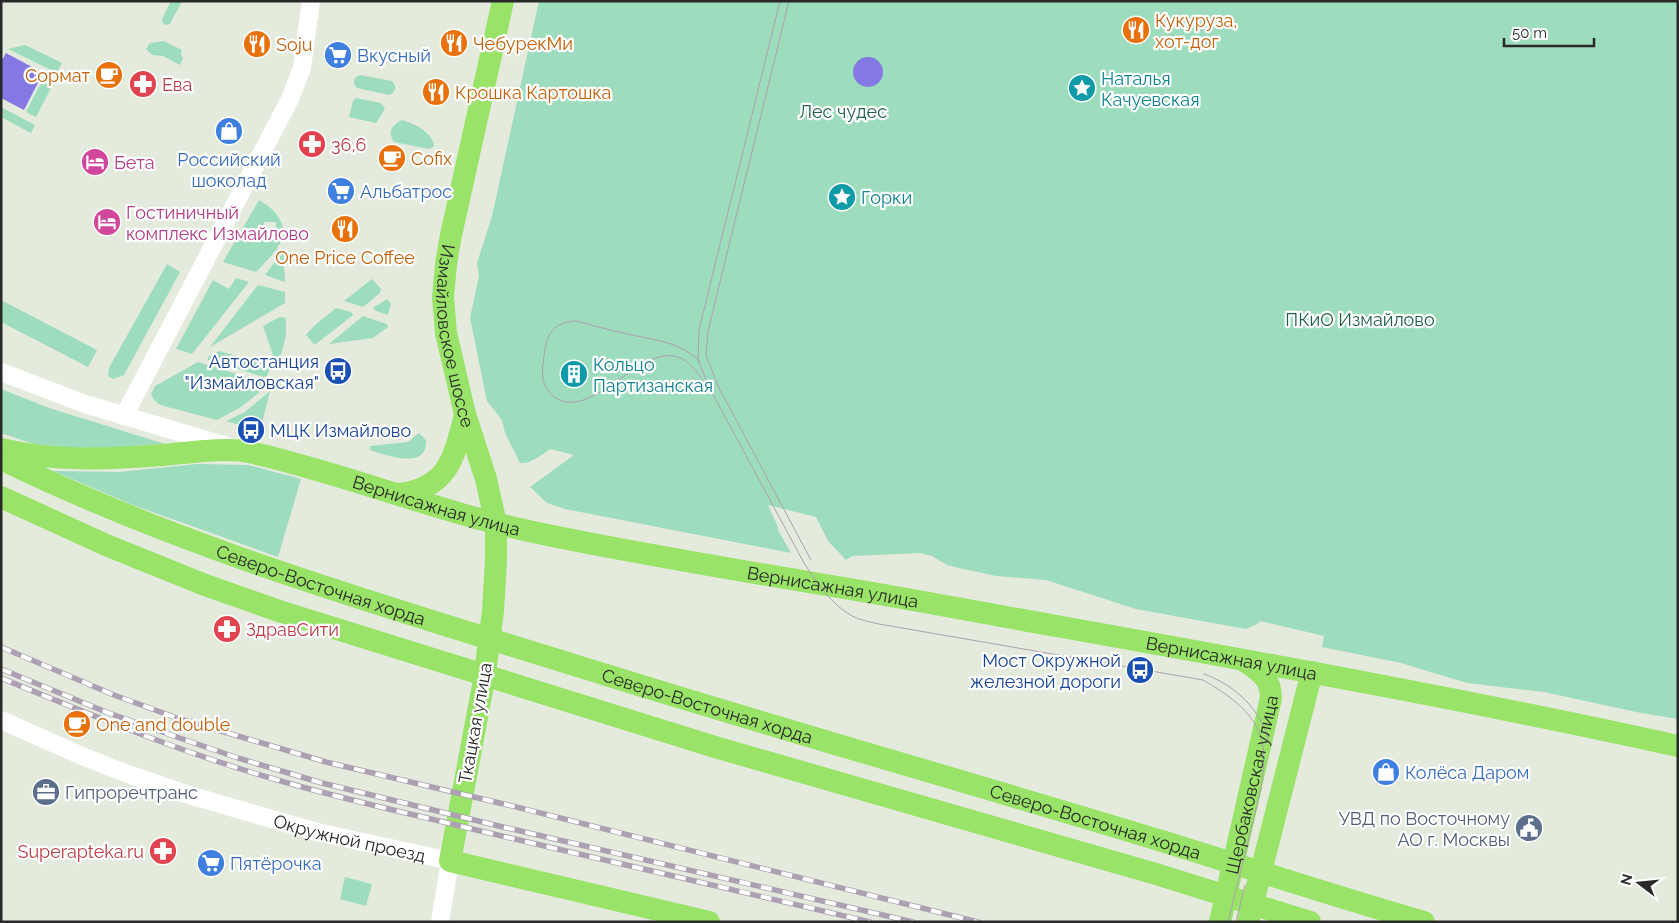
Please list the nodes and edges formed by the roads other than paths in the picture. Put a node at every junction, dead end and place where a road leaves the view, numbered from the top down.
1 (311, 1) edge
2 (503, 1) edge
3 (1, 372) edge
4 (465, 414) junction
5 (124, 416) junction
6 (1, 449) edge
7 (242, 450) junction
8 (1, 459) edge
9 (397, 494) junction
10 (1, 497) edge
11 (496, 523) junction
12 (1242, 659) junction
13 (1312, 672) junction
14 (1, 720) edge
15 (1678, 746) edge
16 (450, 861) junction
17 (440, 922) edge
18 (709, 922) edge
19 (1220, 922) edge
20 (1248, 922) edge
21 (1310, 922) edge
22 (1424, 922) edge

1 - 5 street
2 - 4 main road, Измайловское шоссе
3 - 5 street, Вернисажная улица
4 - 9 main road
4 - 11 main road, Измайловское шоссе
5 - 7 street, Вернисажная улица
6 - 7 main road
7 - 9 main road, Вернисажная улица
8 - 22 main road, Северо-Восточная хорда
9 - 11 main road, Вернисажная улица
10 - 21 main road, Северо-Восточная хорда
11 - 12 main road, Вернисажная улица
11 - 16 main road, Ткацкая улица
12 - 13 main road, Вернисажная улица
12 - 19 main road, Щербаковская улица
13 - 15 main road, Вернисажная улица
13 - 20 main road, Щербаковская улица
14 - 16 street, Окружной проезд
16 - 17 street, Ткацкая улица
16 - 18 main road, Окружной проезд

